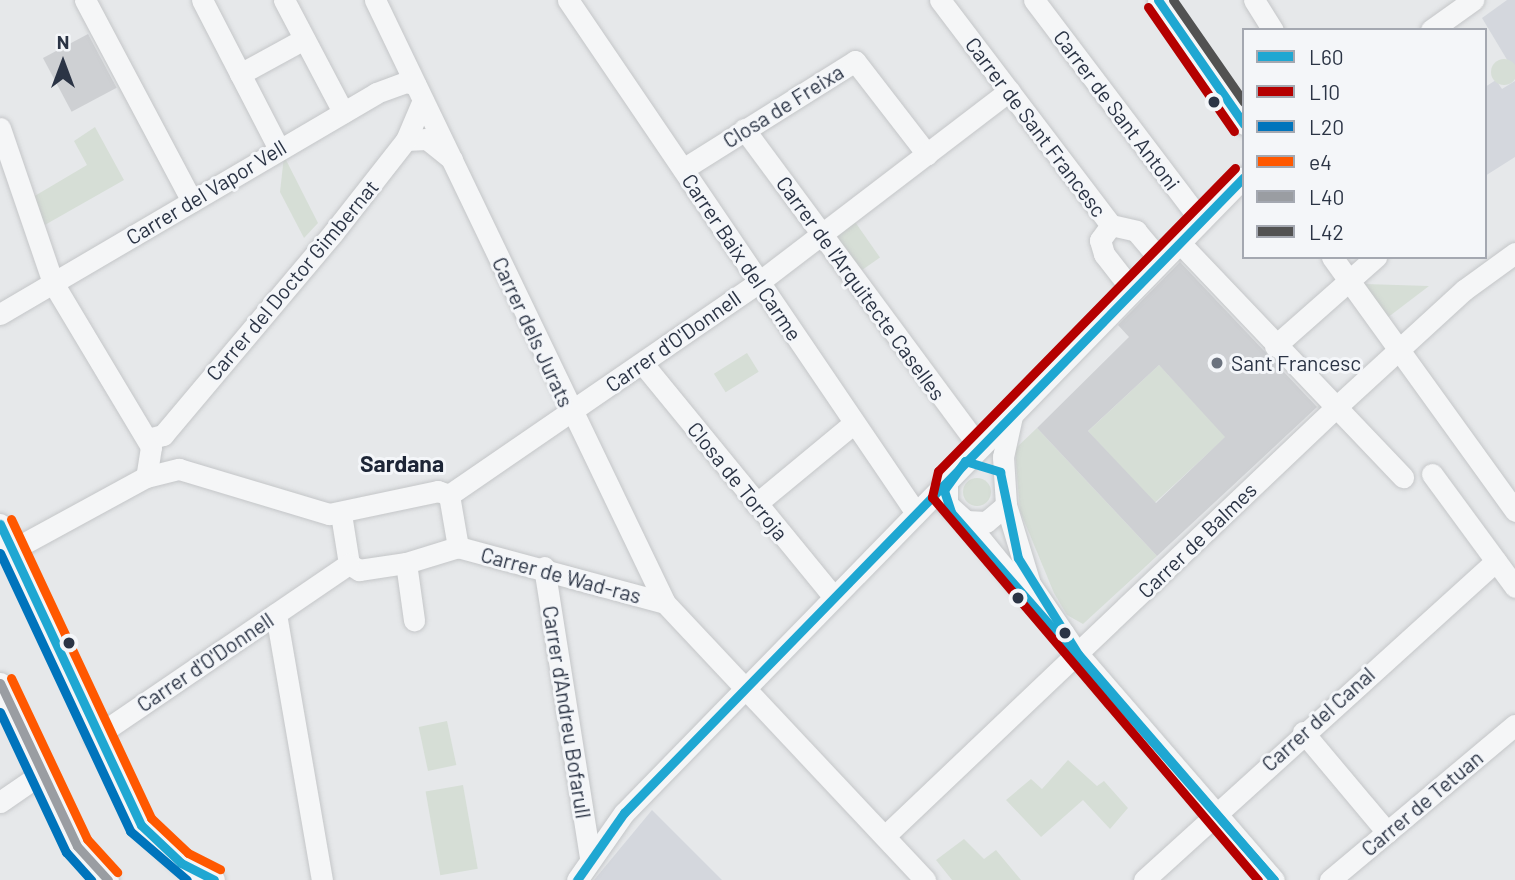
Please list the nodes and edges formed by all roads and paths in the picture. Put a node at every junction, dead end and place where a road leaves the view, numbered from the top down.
1 (85, 0) edge
2 (202, 0) edge
3 (284, 0) edge
4 (375, 0) edge
5 (568, 0) edge
6 (940, 0) edge
7 (1034, 0) edge
8 (1158, 0) edge
9 (1254, 0) edge
10 (1473, 0) edge
11 (1272, 28) edge
12 (1434, 28) edge
13 (304, 39) junction
14 (240, 74) junction
15 (1009, 91) junction
16 (419, 95) junction
17 (344, 112) junction
18 (1242, 121) edge
19 (0, 128) edge
20 (744, 130) junction
21 (406, 140) junction
22 (279, 149) junction
23 (927, 154) junction
24 (452, 159) junction
25 (682, 169) junction
26 (1242, 179) edge
27 (192, 201) junction
28 (1201, 221) junction
29 (1111, 225) junction
30 (822, 234) junction
31 (1179, 242) junction
32 (1515, 253) edge
33 (1333, 259) edge
34 (1374, 259) edge
35 (1160, 260) junction
36 (759, 282) junction
37 (1349, 282) junction
38 (53, 283) junction
39 (1132, 290) junction
40 (0, 314) edge
41 (1275, 346) junction
42 (1398, 350) junction
43 (643, 364) junction
44 (1333, 410) junction
45 (570, 412) junction
46 (1012, 416) junction
47 (854, 423) junction
48 (155, 437) junction
49 (972, 454) junction
50 (180, 469) junction
51 (1432, 474) dead end
52 (146, 477) junction
53 (1403, 477) dead end
54 (947, 480) junction
55 (1006, 482) junction
56 (449, 495) junction
57 (756, 504) junction
58 (947, 504) junction
59 (1006, 505) junction
60 (1515, 511) edge
61 (916, 513) junction
62 (341, 514) junction
63 (966, 521) junction
64 (0, 524) edge
65 (458, 547) junction
66 (12, 551) junction
67 (643, 561) junction
68 (1496, 561) junction
69 (406, 563) junction
70 (349, 564) junction
71 (544, 567) junction
72 (608, 587) junction
73 (1515, 587) edge
74 (834, 597) junction
75 (665, 603) junction
76 (276, 614) junction
77 (414, 620) dead end
78 (1078, 654) junction
79 (0, 682) edge
80 (747, 689) junction
81 (1515, 725) edge
82 (1303, 733) junction
83 (95, 737) junction
84 (42, 773) junction
85 (0, 802) edge
86 (1215, 811) junction
87 (1387, 832) junction
88 (887, 834) junction
89 (590, 856) junction
90 (108, 880) edge
91 (214, 880) edge
92 (322, 880) edge
93 (577, 880) edge
94 (925, 880) edge
95 (1144, 880) edge
96 (1274, 880) edge
97 (1330, 880) edge

1 - 27 street
2 - 14 street
3 - 13 street
4 - 16 street, Carrer dels Jurats
5 - 25 street, Carrer Baix del Carme
6 - 15 street, Carrer de Sant Francesc
7 - 28 street, Carrer de Sant Antoni
8 - 18 street
9 - 11 street
10 - 12 street
13 - 14 street
13 - 17 street
14 - 22 street
15 - 23 street, Carrer d'O'Donnell
15 - 29 street, Carrer de Sant Francesc
16 - 17 street, Carrer del Vapor Vell
16 - 21 street, Carrer del Doctor Gimbernat
16 - 24 street, Carrer dels Jurats
17 - 22 street, Carrer del Vapor Vell
19 - 38 street
20 - 23 street, Closa de Freixa
20 - 25 street, Closa de Freixa
20 - 30 street, Carrer de l'Arquitecte Caselles
21 - 24 street
21 - 48 street, Carrer del Doctor Gimbernat
22 - 27 street, Carrer del Vapor Vell
23 - 30 street, Carrer d'O'Donnell
24 - 45 street, Carrer dels Jurats
25 - 36 street, Carrer Baix del Carme
26 - 28 street
27 - 38 street, Carrer del Vapor Vell
28 - 31 street
29 - 35 street
29 - 39 street, Carrer de Sant Francesc
30 - 36 street, Carrer d'O'Donnell
30 - 49 street, Carrer de l'Arquitecte Caselles
31 - 35 street
31 - 41 street
32 - 42 street, Carrer de Balmes
33 - 37 street
34 - 37 street
35 - 39 street
36 - 43 street, Carrer d'O'Donnell
36 - 47 street, Carrer Baix del Carme
37 - 41 street
37 - 42 street
38 - 40 street, Carrer del Vapor Vell
38 - 48 street
39 - 46 street
41 - 44 street
42 - 44 street, Carrer de Balmes
42 - 60 street
43 - 45 street, Carrer d'O'Donnell
43 - 57 street, Closa de Torroja
44 - 53 street
44 - 78 street, Carrer de Balmes
45 - 56 street, Carrer d'O'Donnell
45 - 67 street, Carrer dels Jurats
46 - 49 street
46 - 55 street
47 - 57 street
47 - 61 street, Carrer Baix del Carme
48 - 50 street
48 - 52 street
49 - 54 street
49 - 55 street
50 - 52 street
50 - 62 street
51 - 68 street
52 - 66 street
54 - 58 street
54 - 61 street
55 - 59 street
56 - 62 street
56 - 65 street
57 - 74 street, Closa de Torroja
58 - 61 street
58 - 63 street
59 - 63 street
59 - 78 street
61 - 74 street
62 - 70 street
63 - 78 street
64 - 66 street
65 - 69 street
65 - 71 street, Carrer de Wad-ras
66 - 83 street
67 - 72 street
67 - 75 street, Carrer dels Jurats
68 - 73 street
68 - 82 street, Carrer del Canal
69 - 70 street
69 - 77 street
70 - 76 street, Carrer d'O'Donnell
71 - 72 street, Carrer de Wad-ras
71 - 89 street, Carrer d'Andreu Bofarull
72 - 75 street, Carrer de Wad-ras
74 - 80 street
75 - 80 street, Carrer dels Jurats
76 - 83 street, Carrer d'O'Donnell
76 - 92 street
78 - 86 street
78 - 88 street, Carrer de Balmes
79 - 84 street
80 - 88 street, Carrer dels Jurats
80 - 89 street
81 - 87 street, Carrer de Tetuan
82 - 86 street, Carrer del Canal
82 - 87 street
83 - 91 street
84 - 85 street
84 - 90 street
86 - 95 street, Carrer del Canal
86 - 96 street
87 - 97 street, Carrer de Tetuan
88 - 94 street, Carrer dels Jurats
89 - 93 street

